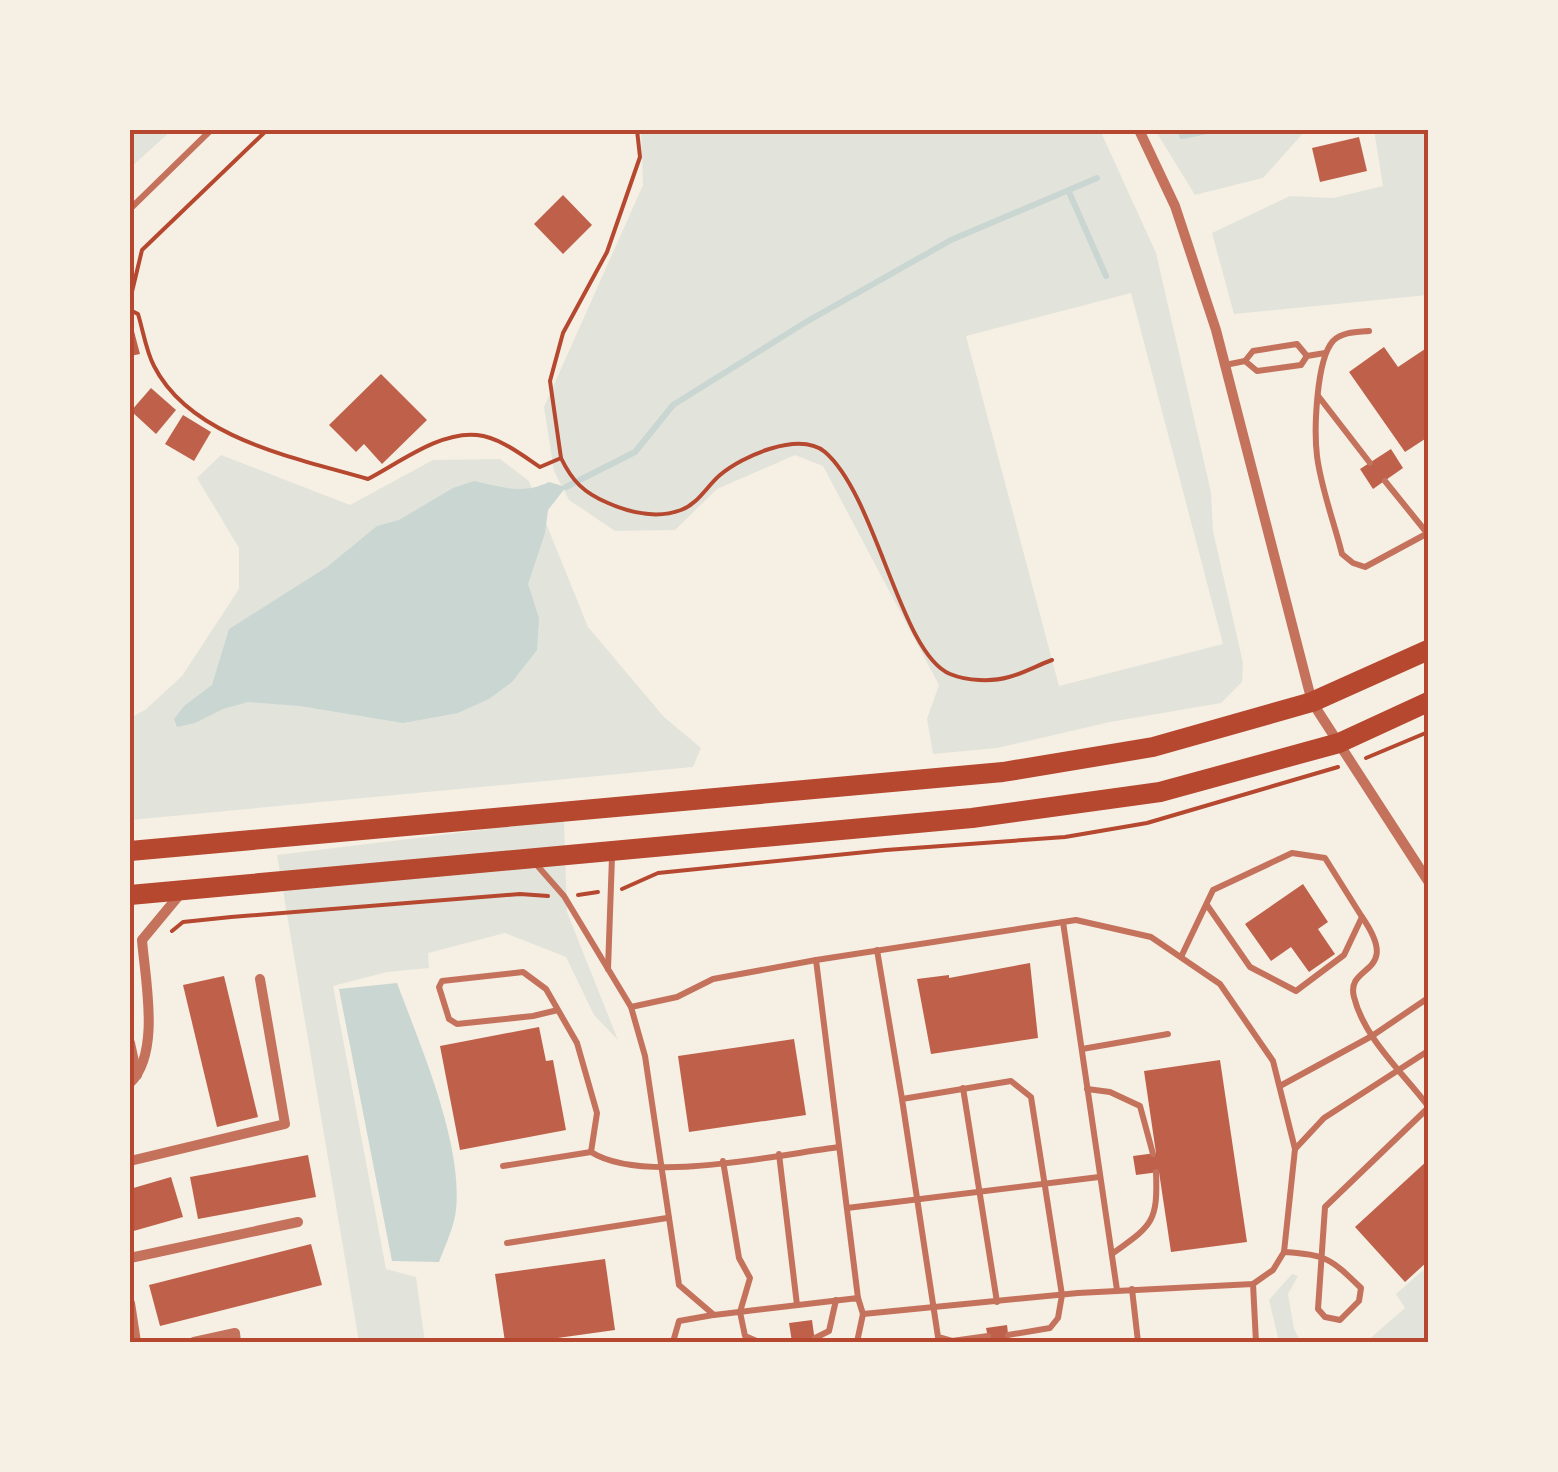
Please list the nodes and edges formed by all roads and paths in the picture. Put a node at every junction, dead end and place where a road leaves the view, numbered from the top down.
1 (211, 130) edge
2 (267, 130) edge
3 (638, 130) edge
4 (1140, 130) edge
5 (130, 209) edge
6 (130, 300) edge
7 (130, 310) edge
8 (1369, 331) dead end
9 (1325, 354) junction
10 (1307, 356) junction
11 (1245, 362) junction
12 (1225, 365) junction
13 (1318, 397) junction
14 (561, 458) junction
15 (1370, 462) dead end
16 (1384, 481) dead end
17 (1428, 533) edge
18 (1428, 650) edge
19 (1052, 660) dead end
20 (1312, 702) junction
21 (1428, 702) edge
22 (1338, 743) junction
23 (613, 850) junction
24 (130, 851) edge
25 (530, 858) junction
26 (1428, 880) edge
27 (182, 892) junction
28 (130, 895) edge
29 (1207, 905) junction
30 (1362, 917) junction
31 (1063, 922) junction
32 (877, 950) junction
33 (1181, 957) junction
34 (816, 960) junction
35 (608, 971) junction
36 (260, 979) dead end
37 (1428, 998) edge
38 (632, 1007) junction
39 (558, 1010) junction
40 (1168, 1034) dead end
41 (1372, 1036) junction
42 (130, 1043) edge
43 (1082, 1049) junction
44 (1428, 1052) edge
45 (1400, 1069) junction
46 (134, 1079) edge
47 (1280, 1086) junction
48 (963, 1088) junction
49 (1088, 1089) junction
50 (902, 1099) junction
51 (1428, 1107) edge
52 (839, 1147) junction
53 (1295, 1149) junction
54 (591, 1152) junction
55 (780, 1154) junction
56 (1153, 1154) dead end
57 (130, 1161) edge
58 (723, 1161) junction
59 (503, 1166) dead end
60 (659, 1169) junction
61 (1156, 1172) dead end
62 (1099, 1177) junction
63 (1044, 1184) junction
64 (980, 1191) junction
65 (916, 1199) junction
66 (847, 1208) junction
67 (668, 1218) junction
68 (298, 1222) dead end
69 (507, 1243) dead end
70 (1284, 1252) junction
71 (1112, 1254) junction
72 (1321, 1255) junction
73 (130, 1258) edge
74 (1253, 1284) junction
75 (1132, 1289) junction
76 (1117, 1290) junction
77 (1062, 1295) junction
78 (858, 1298) junction
79 (836, 1300) junction
80 (997, 1302) junction
81 (130, 1304) edge
82 (797, 1305) junction
83 (932, 1309) junction
84 (740, 1312) junction
85 (863, 1314) junction
86 (714, 1315) junction
87 (1008, 1334) dead end
88 (988, 1336) dead end
89 (236, 1338) edge
90 (814, 1338) dead end
91 (792, 1341) edge
92 (136, 1342) edge
93 (194, 1342) edge
94 (672, 1342) edge
95 (759, 1342) edge
96 (782, 1342) edge
97 (857, 1342) edge
98 (1138, 1342) edge
99 (1256, 1342) edge

1 - 5 lane
2 - 6 path
3 - 14 path
4 - 12 street
7 - 14 path
8 - 9 lane
9 - 10 lane
9 - 13 lane
10 - 11 lane
10 - 11 lane
11 - 12 lane
12 - 20 street
13 - 15 lane
13 - 17 lane
14 - 19 path
16 - 17 lane
18 - 20 highway
20 - 22 street
20 - 24 highway
21 - 22 highway
22 - 23 highway
22 - 26 street
23 - 25 highway
23 - 35 lane
25 - 27 highway
25 - 35 lane
27 - 28 highway
27 - 46 street
29 - 30 lane
29 - 30 lane
29 - 33 lane
30 - 41 lane
31 - 32 lane
31 - 33 lane
31 - 43 lane
32 - 34 lane
32 - 50 lane
33 - 47 lane
34 - 38 lane
34 - 52 lane
35 - 38 lane
36 - 57 street
37 - 41 lane
38 - 60 lane
39 - 39 lane
39 - 54 lane
40 - 43 lane
41 - 45 lane
41 - 47 lane
42 - 46 street
43 - 49 lane
44 - 45 lane
45 - 51 lane
45 - 53 lane
47 - 53 lane
48 - 50 lane
48 - 63 lane
48 - 64 lane
49 - 56 lane
49 - 62 lane
50 - 65 lane
51 - 72 lane
52 - 55 lane
52 - 66 lane
53 - 70 lane
54 - 59 lane
54 - 60 lane
55 - 58 lane
55 - 82 lane
58 - 60 lane
58 - 84 lane
60 - 67 lane
61 - 71 lane
62 - 63 lane
62 - 71 lane
63 - 64 lane
63 - 77 lane
64 - 65 lane
64 - 80 lane
65 - 66 lane
65 - 83 lane
66 - 78 lane
67 - 69 lane
67 - 86 lane
68 - 73 street
70 - 72 lane
70 - 74 lane
71 - 76 lane
72 - 72 lane
74 - 75 lane
74 - 99 lane
75 - 76 lane
75 - 98 lane
76 - 77 lane
77 - 80 lane
77 - 87 lane
78 - 79 lane
78 - 85 lane
79 - 82 lane
79 - 90 lane
80 - 83 lane
81 - 92 street
82 - 84 lane
83 - 85 lane
83 - 88 lane
84 - 86 lane
84 - 95 lane
85 - 97 lane
86 - 94 lane
89 - 93 street
91 - 96 lane

